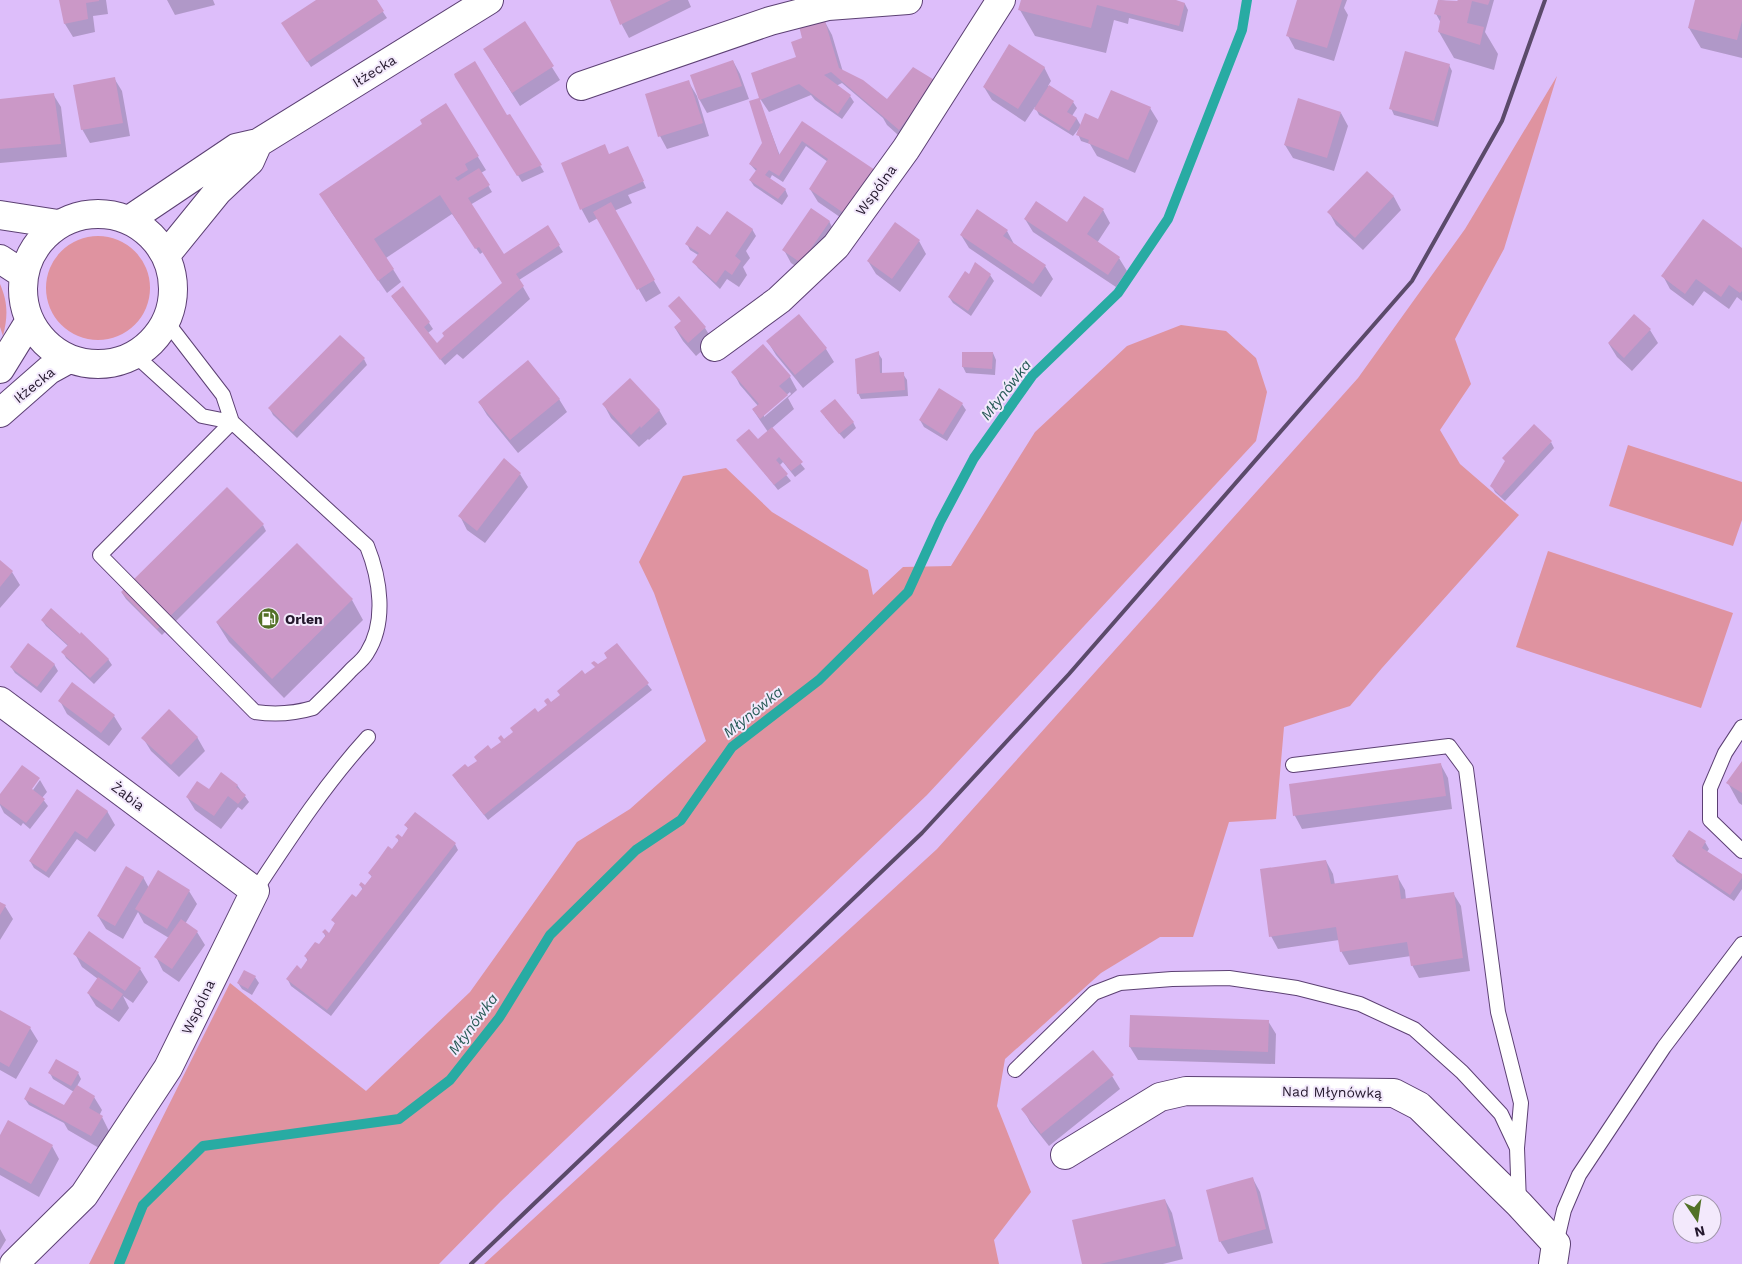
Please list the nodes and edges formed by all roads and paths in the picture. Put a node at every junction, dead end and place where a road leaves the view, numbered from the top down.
1 (489, 0) edge
2 (908, 0) edge
3 (1001, 0) edge
4 (581, 86) dead end
5 (258, 142) junction
6 (0, 215) edge
7 (129, 220) junction
8 (58, 224) junction
9 (166, 255) junction
10 (0, 259) edge
11 (23, 274) junction
12 (166, 321) junction
13 (29, 322) junction
14 (715, 348) dead end
15 (135, 355) junction
16 (69, 359) junction
17 (0, 369) edge
18 (0, 413) edge
19 (232, 422) junction
20 (0, 701) edge
21 (1742, 726) edge
22 (368, 738) dead end
23 (1293, 765) dead end
24 (1742, 851) edge
25 (255, 891) junction
26 (1742, 944) edge
27 (1015, 1070) dead end
28 (1517, 1148) junction
29 (1066, 1155) dead end
30 (1519, 1204) junction
31 (1555, 1254) edge
32 (14, 1264) edge

1 - 5 street, Iłżecka
2 - 4 street
3 - 14 street, Wspólna
5 - 7 street, Iłżecka
5 - 9 street
6 - 8 street
7 - 8 street
7 - 9 street
8 - 11 street
9 - 12 street
10 - 11 street
11 - 13 street
12 - 15 street
12 - 19 lane
13 - 16 street
13 - 17 street
15 - 16 street
15 - 19 lane
16 - 18 street, Iłżecka
19 - 19 lane
20 - 25 street, Żabia
21 - 24 lane
22 - 25 lane, Wspólna
23 - 28 lane
25 - 32 street, Wspólna
26 - 31 lane
27 - 28 lane
28 - 30 lane
29 - 30 street, Nad Młynówką
30 - 31 street, Nad Młynówką

